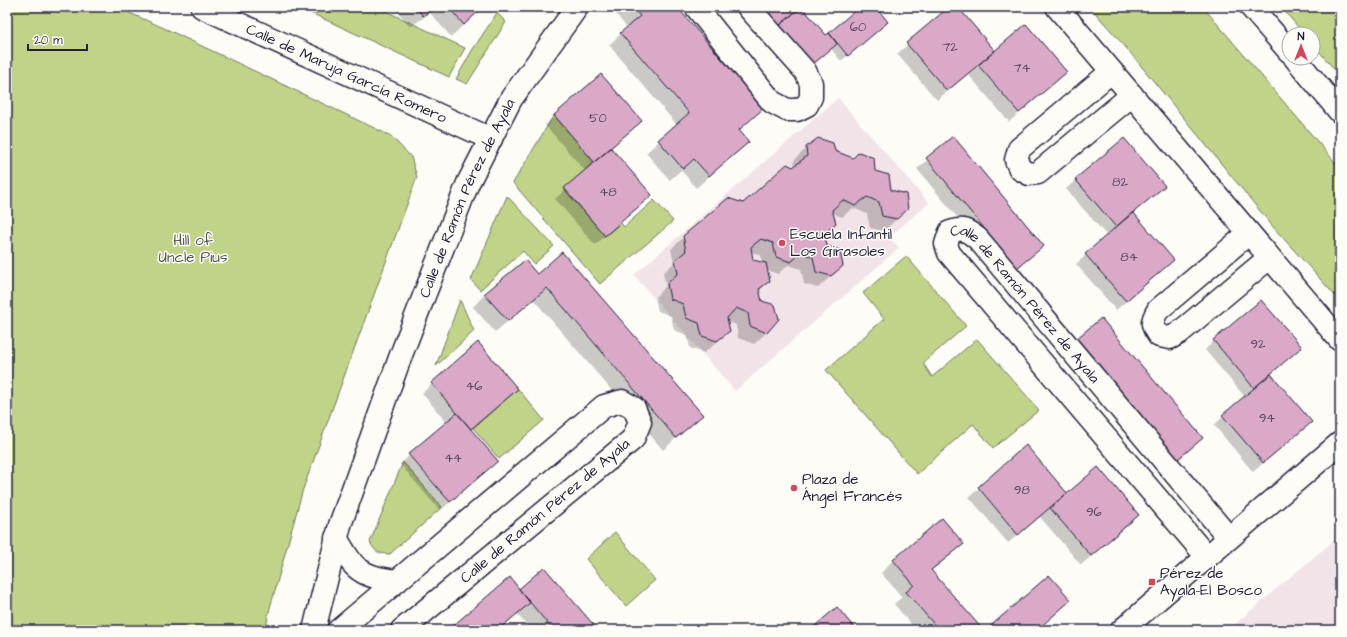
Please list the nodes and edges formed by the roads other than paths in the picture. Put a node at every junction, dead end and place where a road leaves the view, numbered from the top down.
1 (202, 7) edge
2 (577, 7) edge
3 (696, 7) edge
4 (748, 7) edge
5 (1057, 7) edge
6 (1251, 7) edge
7 (1281, 42) edge
8 (1302, 66) edge
9 (1111, 72) junction
10 (1132, 95) junction
11 (1340, 112) edge
12 (491, 139) junction
13 (1249, 233) junction
14 (1269, 258) junction
15 (1340, 340) edge
16 (1340, 443) edge
17 (336, 538) junction
18 (1229, 538) junction
19 (1207, 557) junction
20 (397, 581) junction
21 (314, 630) edge
22 (339, 630) edge
23 (402, 630) edge
24 (1122, 630) edge

1 - 12 street, Calle de Maruja García Romero
2 - 12 street, Calle de Ramón Pérez de Ayala
3 - 4 street
5 - 9 street
6 - 7 street
8 - 11 street
9 - 10 street
9 - 10 street
10 - 13 street
12 - 17 street, Calle de Ramón Pérez de Ayala
13 - 14 street
13 - 14 street
14 - 15 street
16 - 18 street
17 - 20 street
17 - 21 street, Calle de Ramón Pérez de Ayala
18 - 19 street
18 - 19 street, Calle de Ramón Pérez de Ayala
19 - 24 street
20 - 22 street, Calle de Ramón Pérez de Ayala
20 - 23 street, Calle de Ramón Pérez de Ayala

